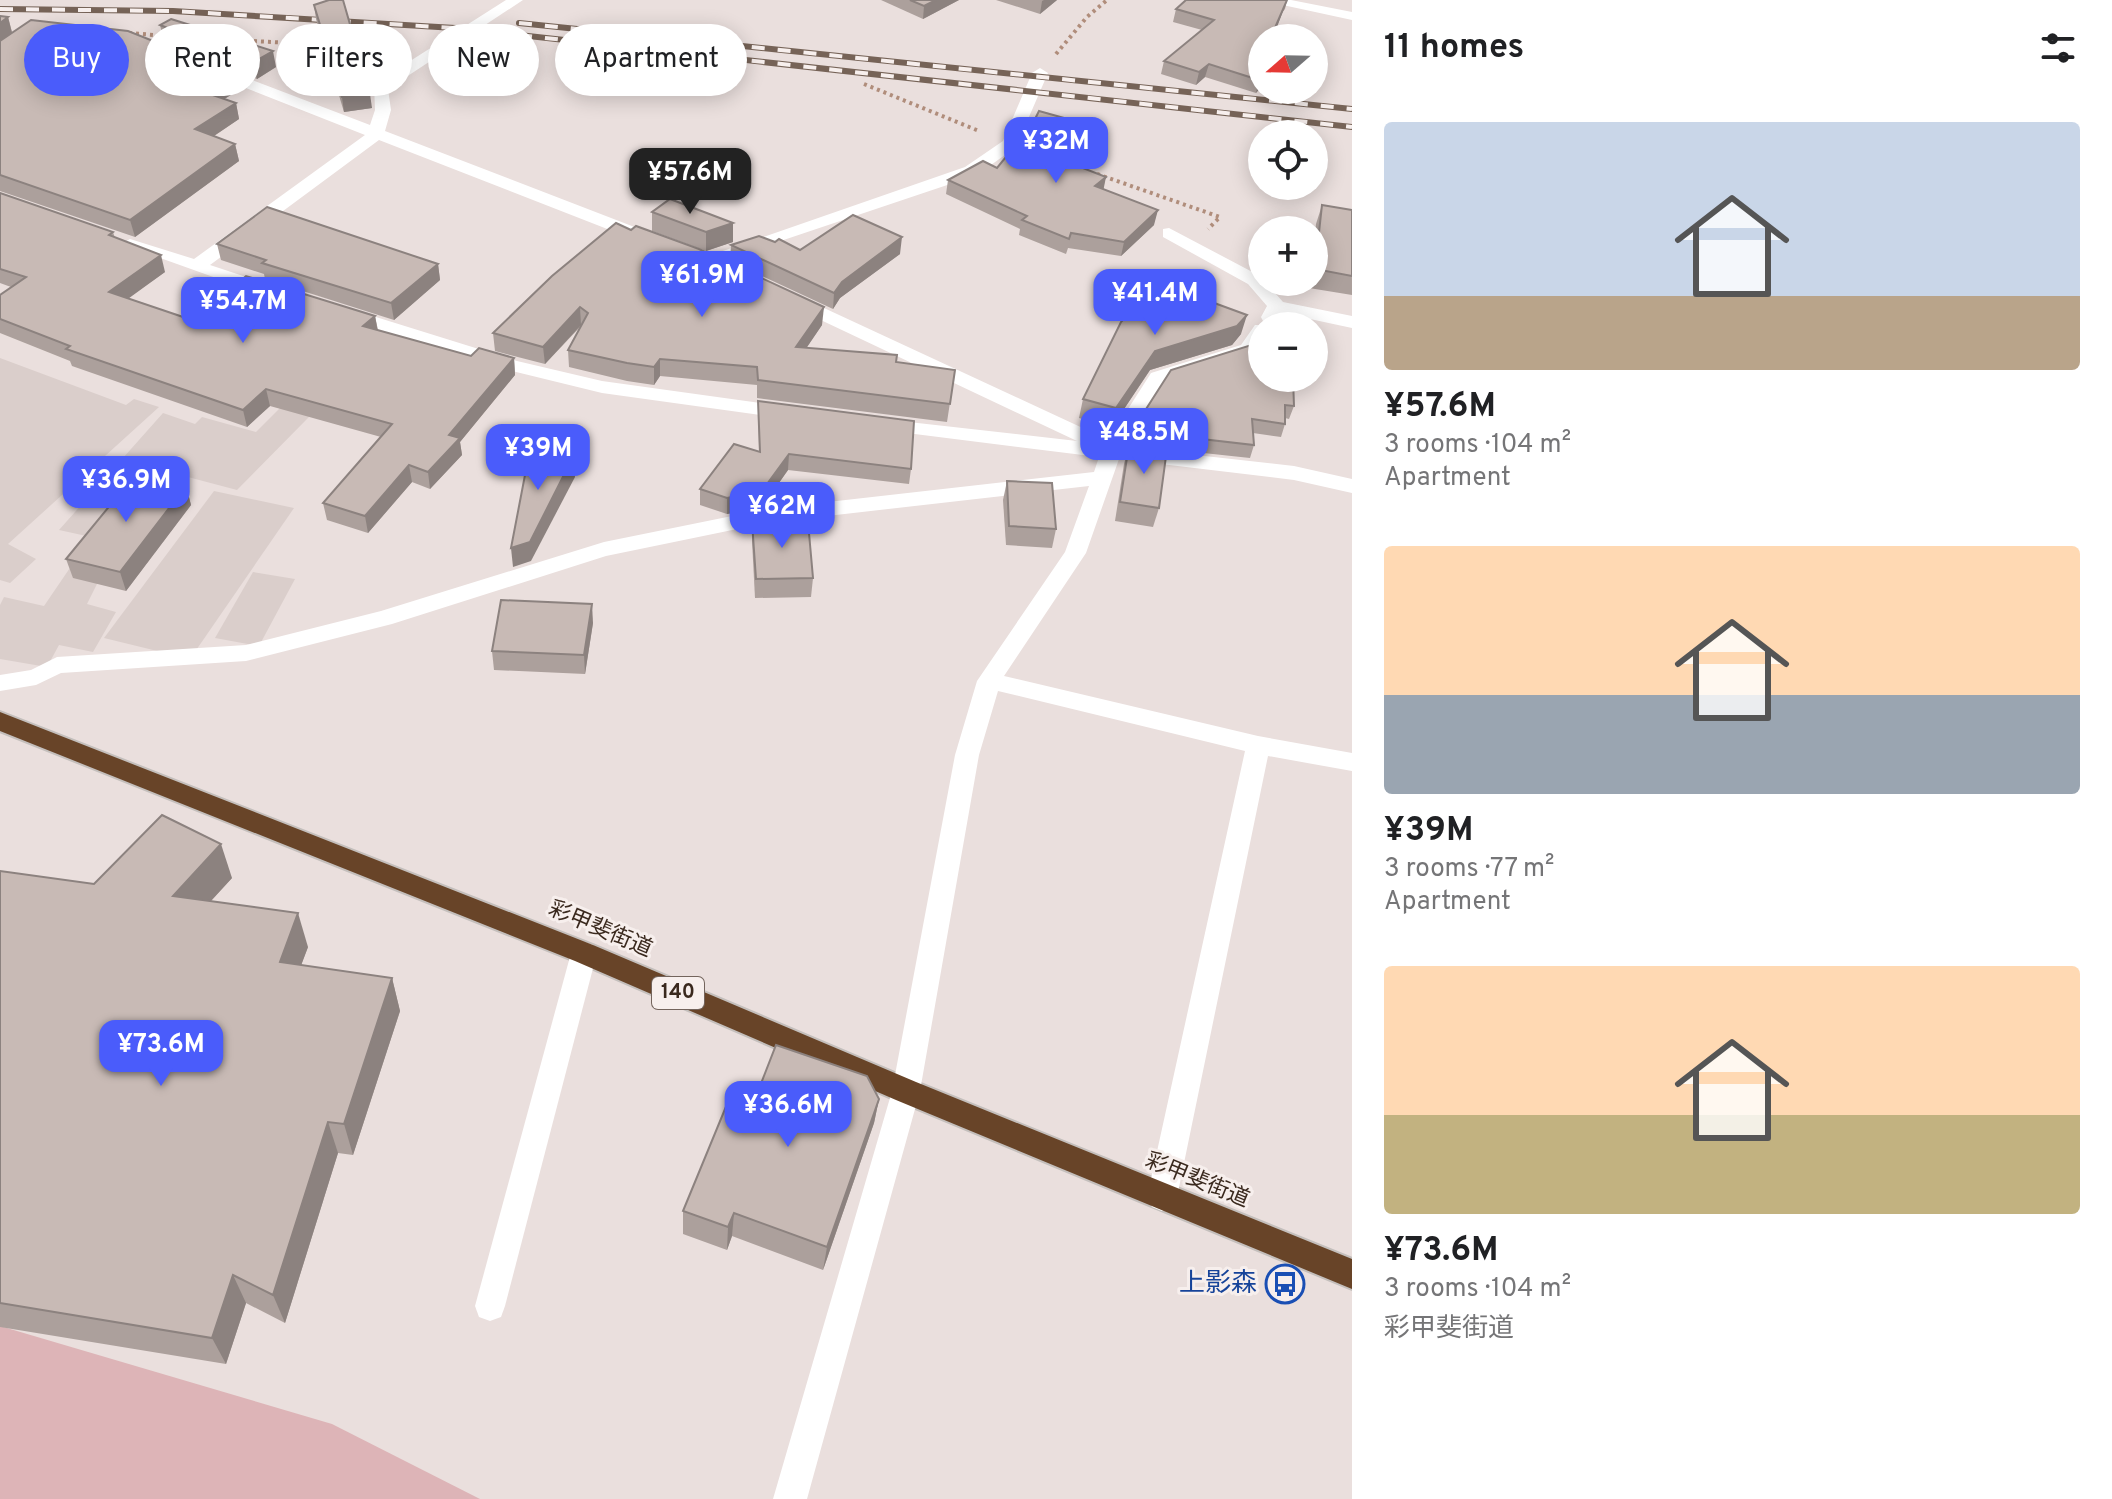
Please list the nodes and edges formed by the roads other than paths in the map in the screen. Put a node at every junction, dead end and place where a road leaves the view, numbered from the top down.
1 (516, 0) edge
2 (1267, 0) edge
3 (1352, 16) edge
4 (1040, 73) road end
5 (260, 88) edge
6 (375, 135) junction
7 (1169, 233) dead end
8 (105, 235) edge
9 (663, 244) edge
10 (195, 267) junction
11 (733, 273) edge
12 (774, 291) edge
13 (285, 295) edge
14 (1277, 306) junction
15 (331, 309) edge
16 (1273, 312) edge
17 (1352, 322) edge
18 (1248, 349) edge
19 (815, 416) edge
20 (861, 423) edge
21 (1112, 450) junction
22 (1102, 478) junction
23 (1352, 486) edge
24 (989, 681) junction
25 (0, 683) edge
26 (0, 721) edge
27 (1258, 745) junction
28 (1352, 762) edge
29 (584, 953) junction
30 (906, 1091) junction
31 (1162, 1197) junction
32 (1352, 1274) edge
33 (490, 1306) dead end
34 (790, 1499) edge

1 - 6 street
2 - 3 street
4 - 11 street
5 - 6 street
6 - 9 street
6 - 10 street
7 - 14 street
8 - 10 street
10 - 13 street
12 - 21 street
14 - 16 street
14 - 17 street
15 - 19 street
18 - 21 street
20 - 21 street
21 - 22 street
21 - 23 street
22 - 24 street
22 - 25 street
24 - 27 street
24 - 30 street
26 - 29 highway, 彩甲斐街道 / 140
27 - 28 street
27 - 31 street
29 - 30 highway, 彩甲斐街道 / 140
29 - 33 street
30 - 31 highway, 彩甲斐街道 / 140
30 - 34 street
31 - 32 highway, 彩甲斐街道 / 140

